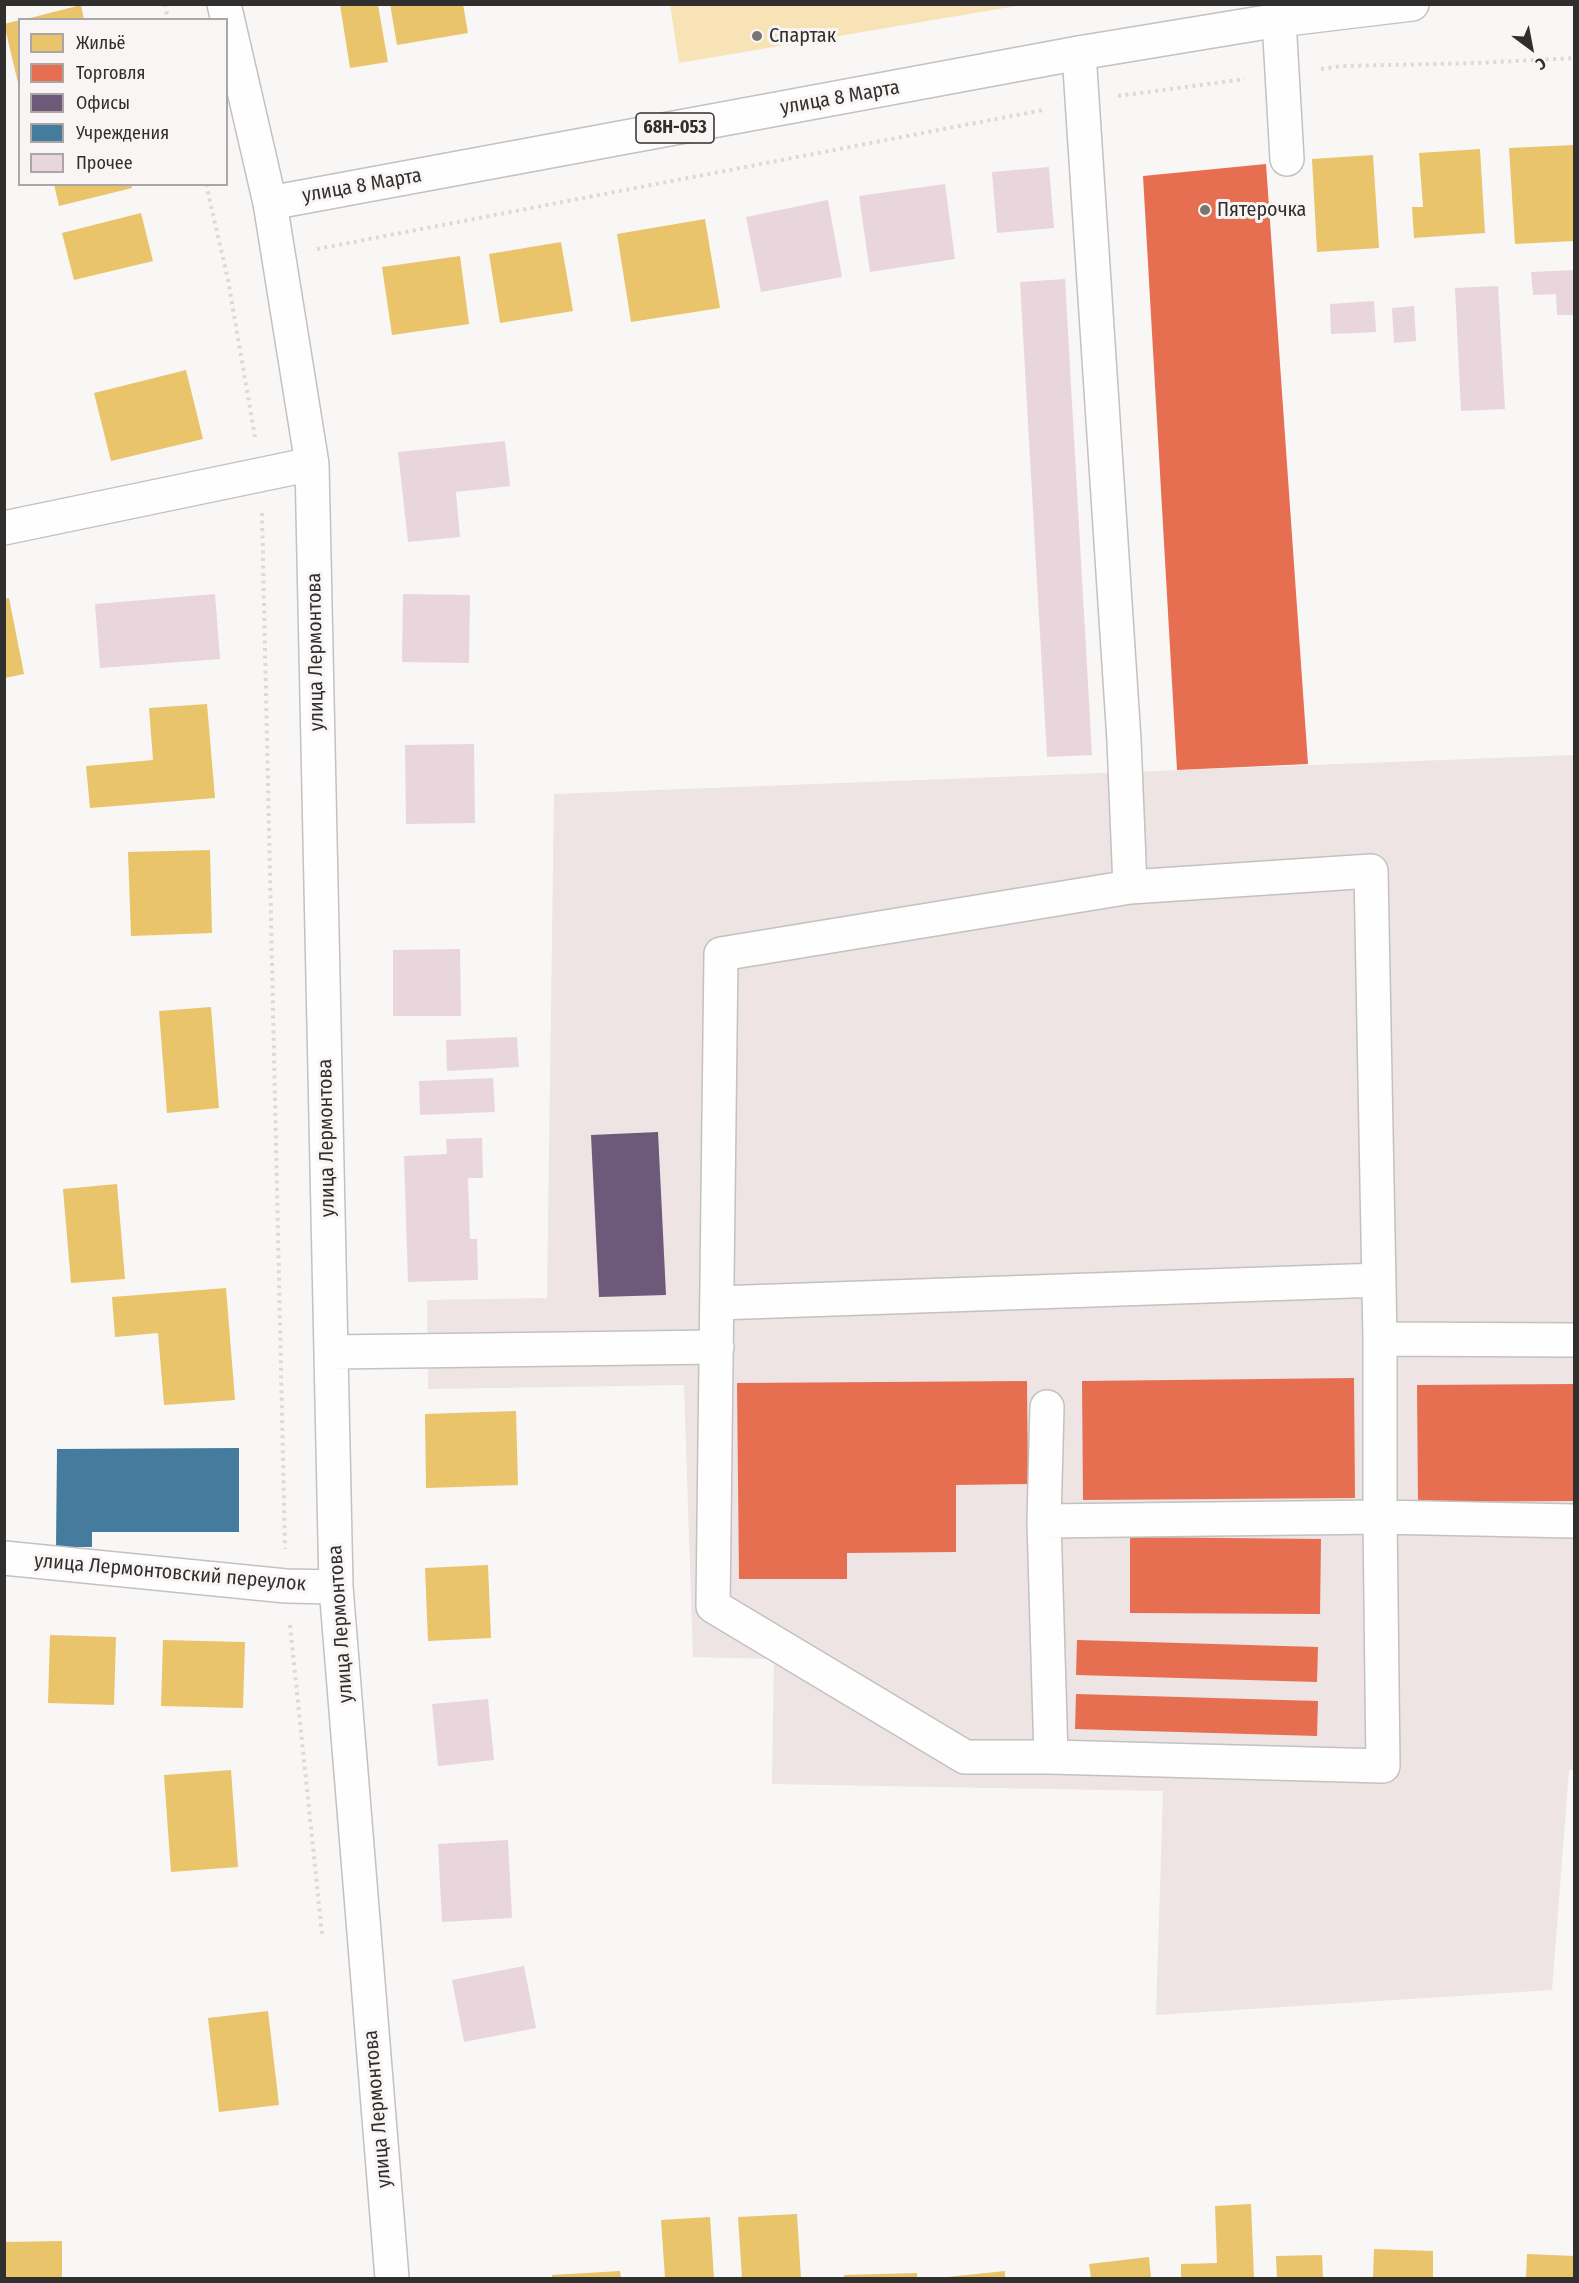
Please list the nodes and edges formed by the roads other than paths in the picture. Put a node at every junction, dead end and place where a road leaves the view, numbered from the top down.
1 (225, 4) edge
2 (1412, 4) edge
3 (1279, 20) junction
4 (1079, 53) junction
5 (1287, 159) dead end
6 (270, 203) junction
7 (312, 464) junction
8 (4, 528) edge
9 (1130, 887) junction
10 (1379, 1280) junction
11 (718, 1303) junction
12 (1380, 1340) junction
13 (1575, 1340) edge
14 (717, 1347) junction
15 (331, 1352) junction
16 (1047, 1407) dead end
17 (1380, 1517) junction
18 (1044, 1521) junction
19 (1575, 1521) edge
20 (4, 1558) edge
21 (336, 1587) junction
22 (1051, 1757) junction
23 (392, 2278) edge

1 - 6 street, улица Лермонтова
2 - 3 street, улица 8 Марта / 68Н-053
3 - 4 street, улица 8 Марта / 68Н-053
3 - 5 street
4 - 6 street, улица 8 Марта / 68Н-053
4 - 9 street
6 - 7 street, улица Лермонтова
7 - 8 street
7 - 15 street, улица Лермонтова
9 - 10 street
9 - 11 street
10 - 11 street
10 - 12 street
11 - 14 street
12 - 13 street
12 - 17 street
14 - 15 street
14 - 22 street
15 - 21 street, улица Лермонтова
16 - 18 street
17 - 18 street
17 - 19 street
17 - 22 street
18 - 22 street
20 - 21 street, улица Лермонтовский переулок
21 - 23 street, улица Лермонтова

